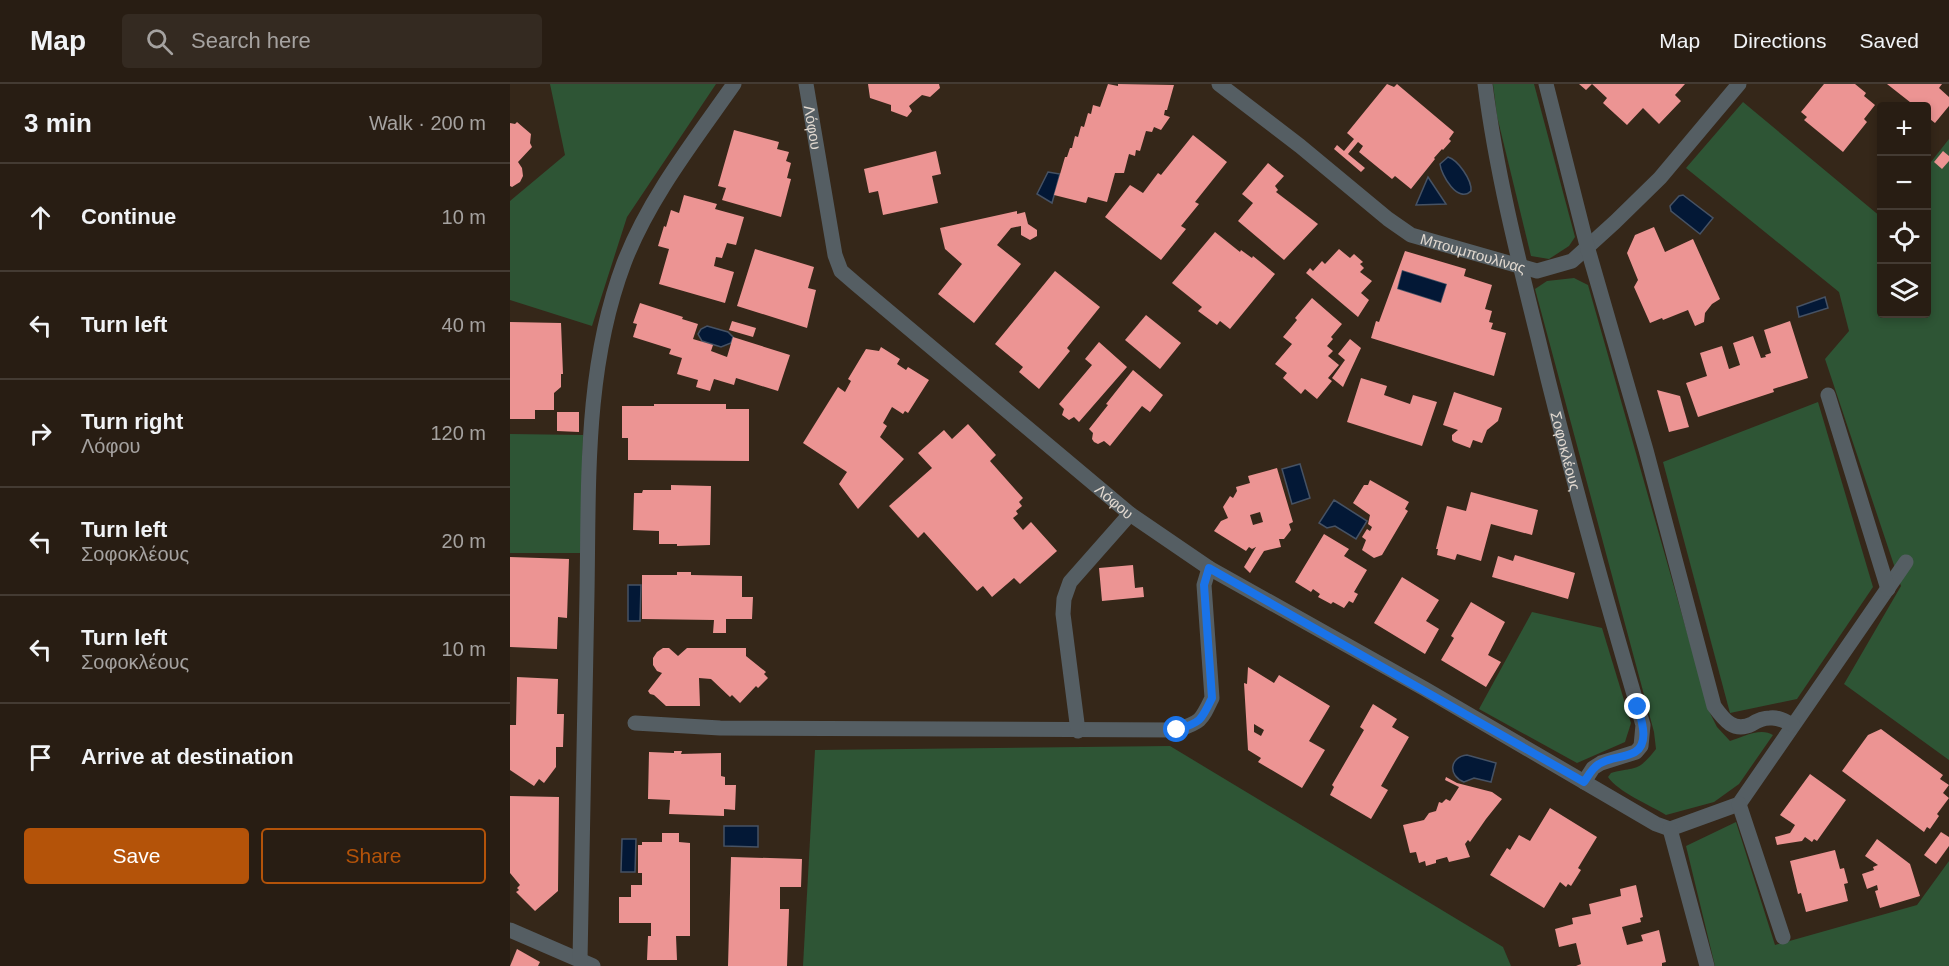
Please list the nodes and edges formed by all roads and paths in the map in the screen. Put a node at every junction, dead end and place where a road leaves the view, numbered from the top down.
1 (734, 84) edge
2 (806, 84) edge
3 (1219, 84) edge
4 (1485, 84) edge
5 (1546, 84) edge
6 (1738, 84) edge
7 (1587, 246) junction
8 (1520, 265) junction
9 (1828, 395) dead end
10 (1130, 514) junction
11 (1906, 562) dead end
12 (1209, 568) junction
13 (1888, 589) junction
14 (635, 723) dead end
15 (1793, 725) junction
16 (1078, 731) junction
17 (1584, 782) junction
18 (1739, 804) junction
19 (1670, 830) junction
20 (510, 930) edge
21 (1783, 936) dead end
22 (586, 963) edge
23 (1707, 966) edge

1 - 22 street
2 - 10 street, Λόφου
3 - 8 street, Μπουμπουλίνας
4 - 8 street, Σοφοκλέους
5 - 7 street
6 - 7 street, Μπουμπουλίνας
7 - 8 street, Μπουμπουλίνας
7 - 15 street
8 - 17 street, Σοφοκλέους
9 - 13 street
10 - 12 street, Λόφου
10 - 16 street
11 - 13 street
12 - 16 street
12 - 17 street, Λόφου
13 - 15 street
14 - 16 street
15 - 18 street
17 - 19 street, Λόφου
18 - 19 street
18 - 21 street
19 - 23 street
20 - 22 street

